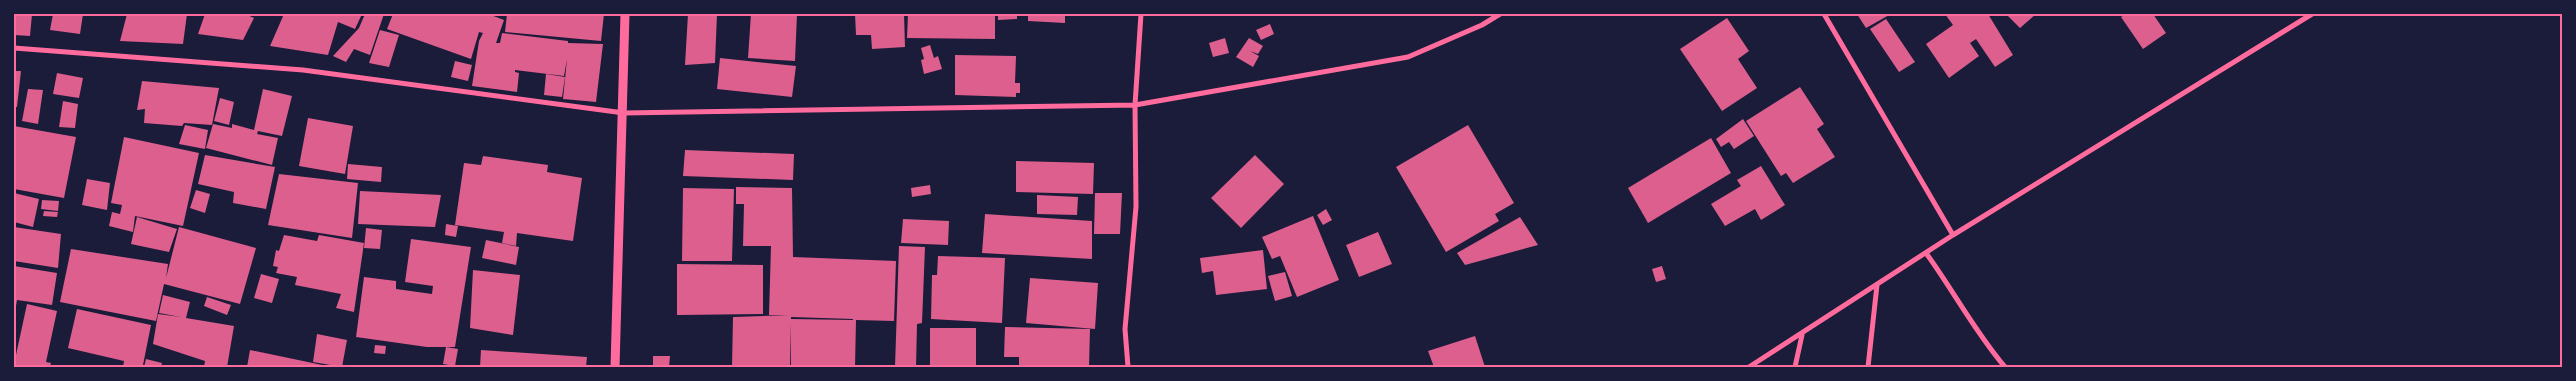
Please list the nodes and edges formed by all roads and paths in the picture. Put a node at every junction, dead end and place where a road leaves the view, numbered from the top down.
1 (625, 14) edge
2 (1141, 14) edge
3 (1500, 14) edge
4 (1824, 14) edge
5 (2312, 14) edge
6 (14, 48) edge
7 (1135, 105) junction
8 (624, 113) junction
9 (1953, 235) junction
10 (1926, 253) junction
11 (1877, 285) junction
12 (1802, 335) junction
13 (615, 367) edge
14 (1128, 367) edge
15 (1749, 367) edge
16 (1795, 367) edge
17 (1868, 367) edge
18 (2005, 367) edge

1 - 8 street
2 - 7 street
3 - 7 street
4 - 9 street
5 - 9 street
6 - 8 street
7 - 8 street
7 - 14 street
8 - 13 street
9 - 10 street
10 - 11 street
10 - 18 street
11 - 12 street
11 - 17 street
12 - 15 street
12 - 16 street

